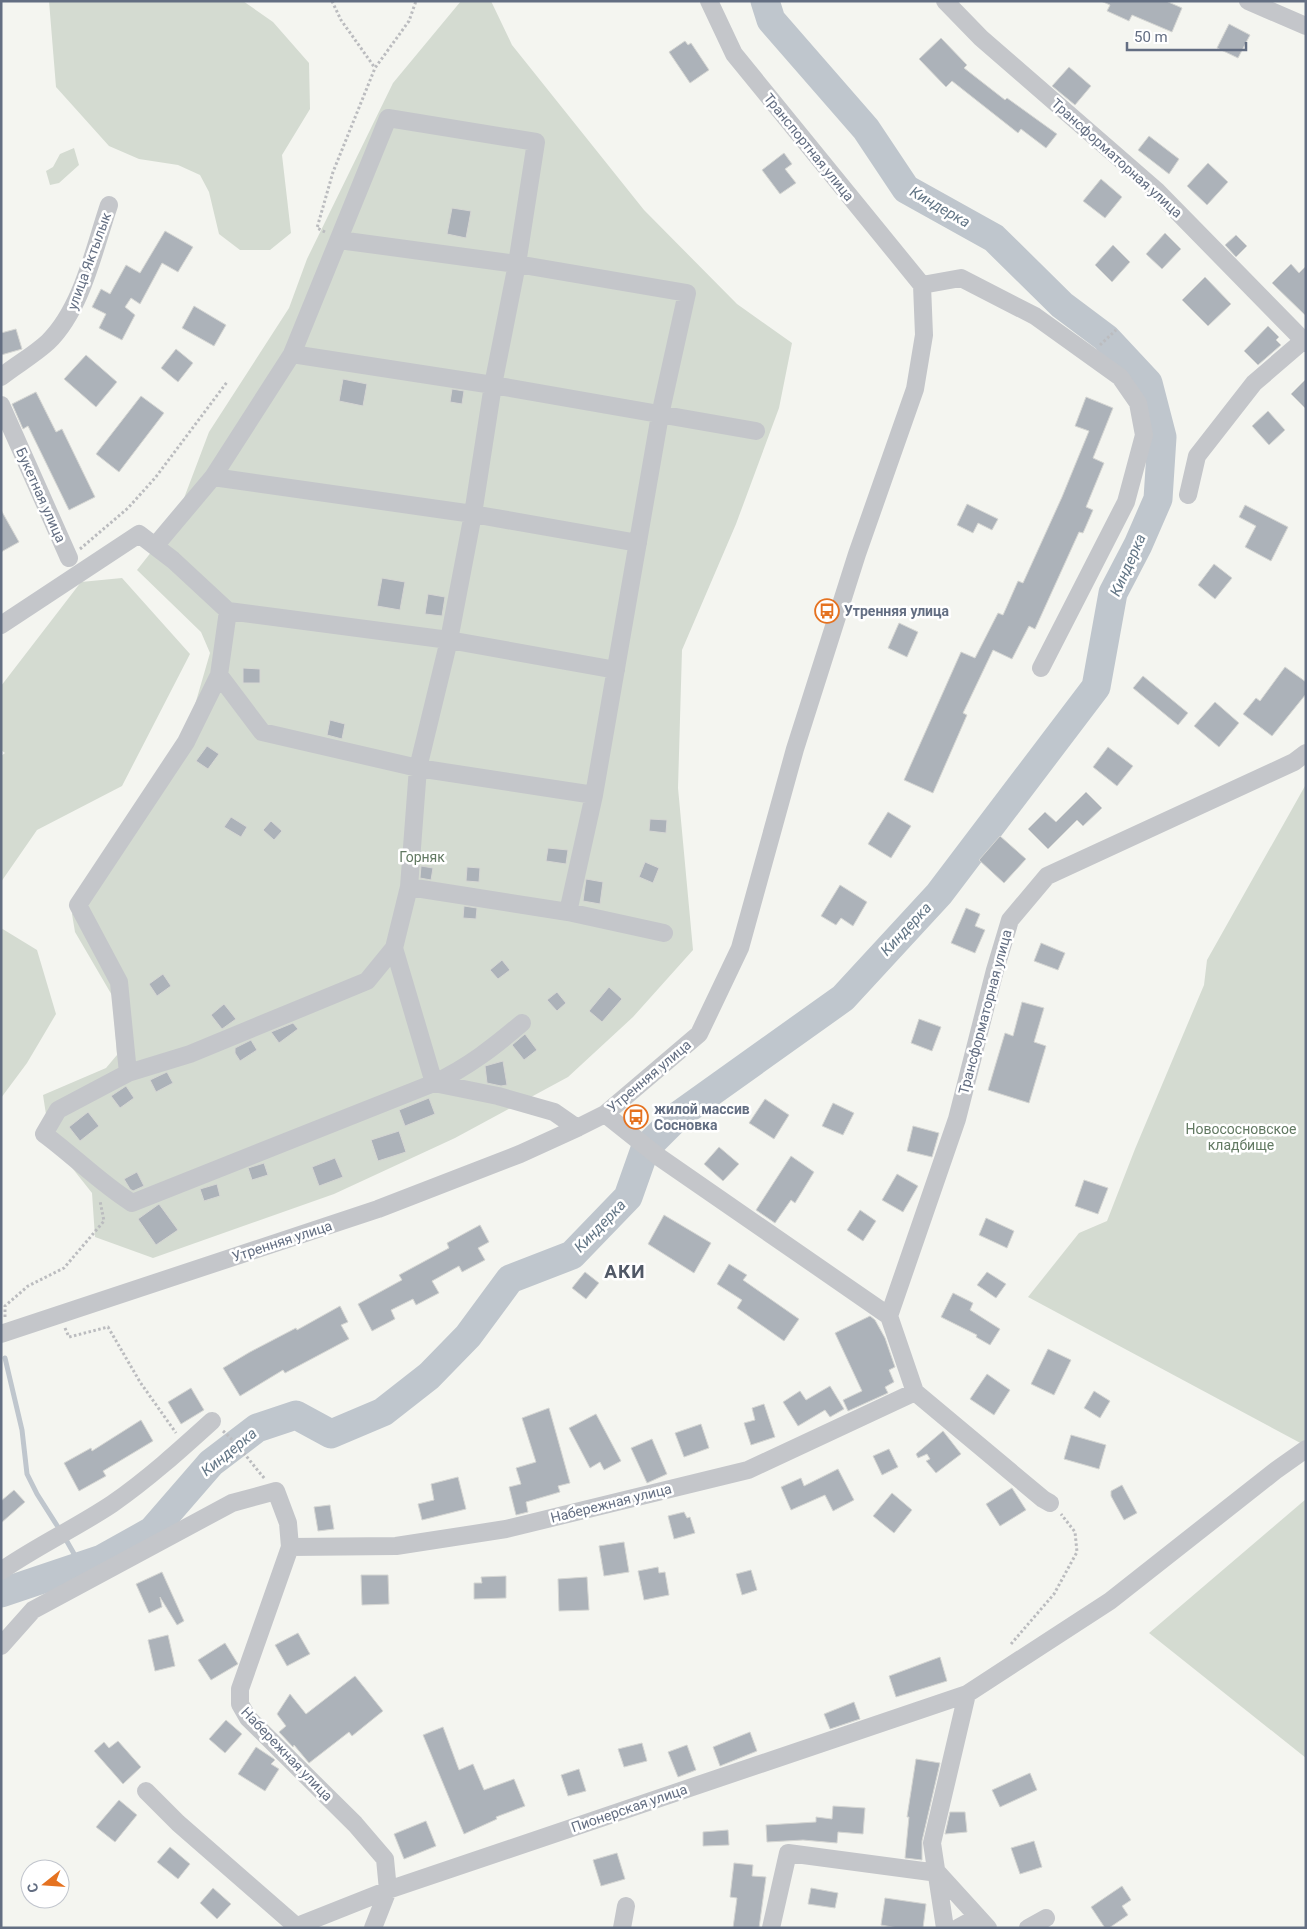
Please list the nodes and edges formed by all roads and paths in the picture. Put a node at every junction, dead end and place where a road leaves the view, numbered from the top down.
1 (332, 1) edge
2 (416, 1) edge
3 (709, 1) edge
4 (945, 1) edge
5 (1255, 2) edge
6 (1306, 26) edge
7 (375, 68) junction
8 (109, 205) dead end
9 (339, 240) junction
10 (517, 264) junction
11 (922, 285) junction
12 (1305, 342) edge
13 (292, 354) junction
14 (1, 377) edge
15 (227, 382) dead end
16 (493, 385) junction
17 (1, 405) edge
18 (660, 416) junction
19 (756, 431) dead end
20 (213, 476) junction
21 (1188, 495) dead end
22 (473, 514) junction
23 (638, 543) junction
24 (155, 546) junction
25 (69, 558) joint
26 (228, 611) junction
27 (1, 625) edge
28 (449, 640) junction
29 (1041, 668) dead end
30 (616, 670) junction
31 (219, 675) junction
32 (1306, 753) edge
33 (418, 768) junction
34 (594, 795) junction
35 (409, 887) junction
36 (568, 912) junction
37 (664, 933) dead end
38 (394, 948) junction
39 (522, 1023) dead end
40 (128, 1073) junction
41 (434, 1083) junction
42 (605, 1114) junction
43 (577, 1128) junction
44 (108, 1188) junction
45 (59, 1315) junction
46 (889, 1316) junction
47 (3, 1333) edge
48 (915, 1392) junction
49 (212, 1421) dead end
50 (233, 1440) dead end
51 (185, 1446) junction
52 (1306, 1449) edge
53 (276, 1491) junction
54 (1050, 1503) joint
55 (290, 1547) junction
56 (1, 1571) edge
57 (1011, 1645) dead end
58 (1, 1646) edge
59 (967, 1694) junction
60 (146, 1791) dead end
61 (938, 1873) junction
62 (388, 1890) junction
63 (626, 1906) dead end
64 (1046, 1918) dead end
65 (983, 1923) edge
66 (294, 1927) edge
67 (373, 1928) edge
68 (622, 1928) edge
69 (771, 1928) edge
70 (945, 1928) edge
71 (958, 1928) edge
72 (1028, 1928) edge

1 - 7 path
2 - 7 path
3 - 11 street, Транспортная улица
4 - 12 street, Трансформаторная улица
5 - 6 street
7 - 9 path
8 - 14 street, улица Яктылык
9 - 10 street
9 - 10 street
9 - 13 street
10 - 16 street
10 - 18 street
11 - 29 street
11 - 42 street, Утренняя улица
12 - 21 street
13 - 16 street
13 - 20 street
15 - 25 path
16 - 18 street
16 - 22 street
17 - 25 street, Букетная улица
18 - 19 street
18 - 23 street
20 - 22 street
20 - 24 street
22 - 23 street
22 - 28 street
23 - 30 street
24 - 26 street
24 - 27 street
26 - 28 street
26 - 31 street
28 - 30 street
28 - 33 street
30 - 34 street
31 - 33 street
31 - 40 street
32 - 46 street, Трансформаторная улица
33 - 34 street
33 - 35 street
34 - 36 street
35 - 36 street
35 - 38 street
36 - 37 street
38 - 40 street
38 - 41 street
39 - 41 street
40 - 44 street
41 - 43 street
41 - 44 street
42 - 43 street, Утренняя улица
42 - 46 street
43 - 45 street, Утренняя улица
44 - 47 path
45 - 47 street, Утренняя улица
45 - 51 path
46 - 48 street
48 - 54 street
48 - 55 street, Набережная улица
49 - 51 street
50 - 53 path
51 - 56 street
52 - 59 street, Пионерская улица
53 - 55 street, Набережная улица
53 - 58 street
54 - 57 path
55 - 62 street, Набережная улица
59 - 61 street
59 - 62 street, Пионерская улица
60 - 66 street
61 - 65 street
61 - 69 street
61 - 70 street
62 - 66 street, Пионерская улица
62 - 67 street
63 - 68 street
64 - 72 street
65 - 71 street

